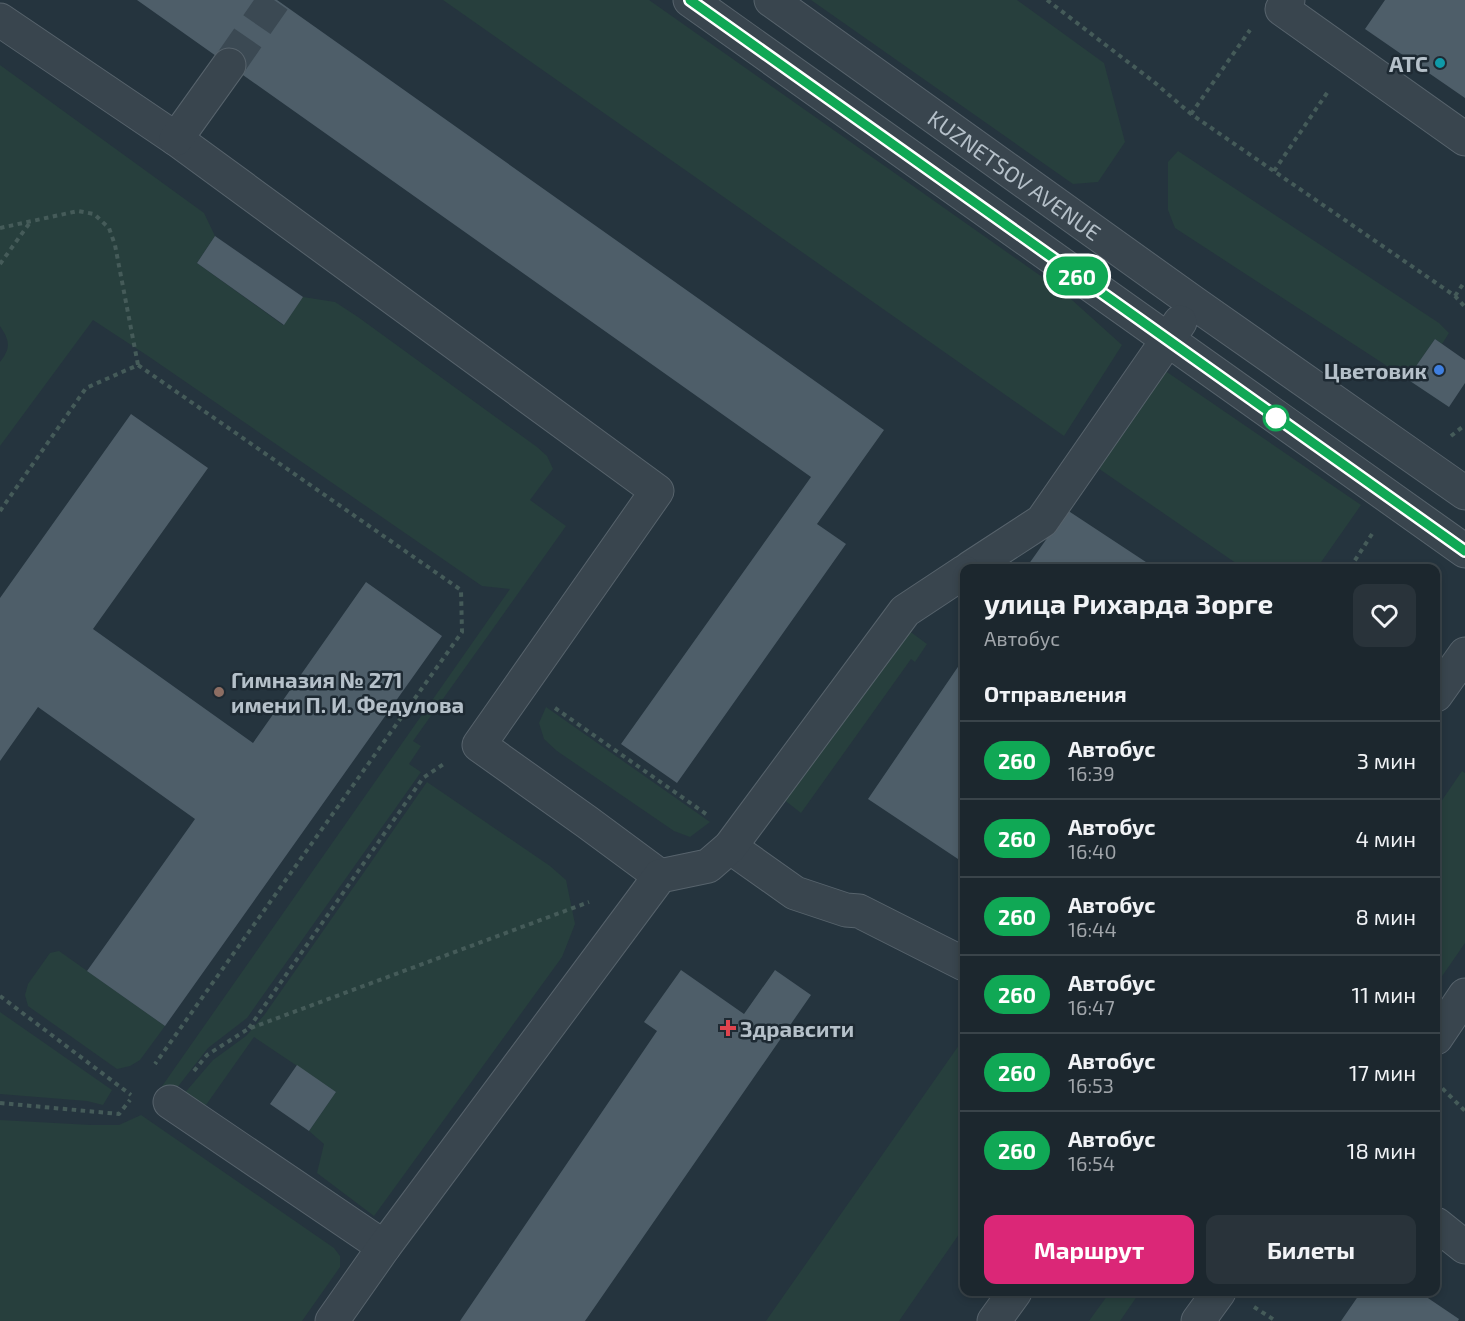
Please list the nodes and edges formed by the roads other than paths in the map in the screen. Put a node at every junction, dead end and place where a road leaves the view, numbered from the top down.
1 (690, 0) edge
2 (771, 0) edge
3 (1285, 4) edge
4 (0, 20) edge
5 (229, 65) tunnel mouth
6 (176, 139) junction
7 (1465, 139) edge
8 (1194, 303) junction
9 (1168, 340) junction
10 (1465, 493) edge
11 (1465, 551) edge
12 (976, 564) edge
13 (960, 575) edge
14 (1465, 654) edge
15 (1440, 690) edge
16 (734, 842) junction
17 (660, 876) junction
18 (960, 962) edge
19 (1465, 995) edge
20 (1440, 1032) edge
21 (170, 1102) road end
22 (1440, 1227) edge
23 (384, 1247) junction
24 (1465, 1247) edge
25 (1012, 1296) edge
26 (1216, 1296) edge
27 (332, 1321) edge
28 (994, 1321) edge
29 (1198, 1321) edge

1 - 9 street, KUZNETSOV AVENUE
2 - 8 street, KUZNETSOV AVENUE
3 - 7 street
4 - 6 street
5 - 6 street
6 - 17 street
8 - 9 street
8 - 10 street, KUZNETSOV AVENUE
9 - 11 street, KUZNETSOV AVENUE
9 - 12 street
13 - 16 street
14 - 15 street
16 - 17 street
16 - 18 street
17 - 23 street
19 - 20 street
21 - 23 street
22 - 24 street
23 - 27 street
25 - 28 street
26 - 29 street

